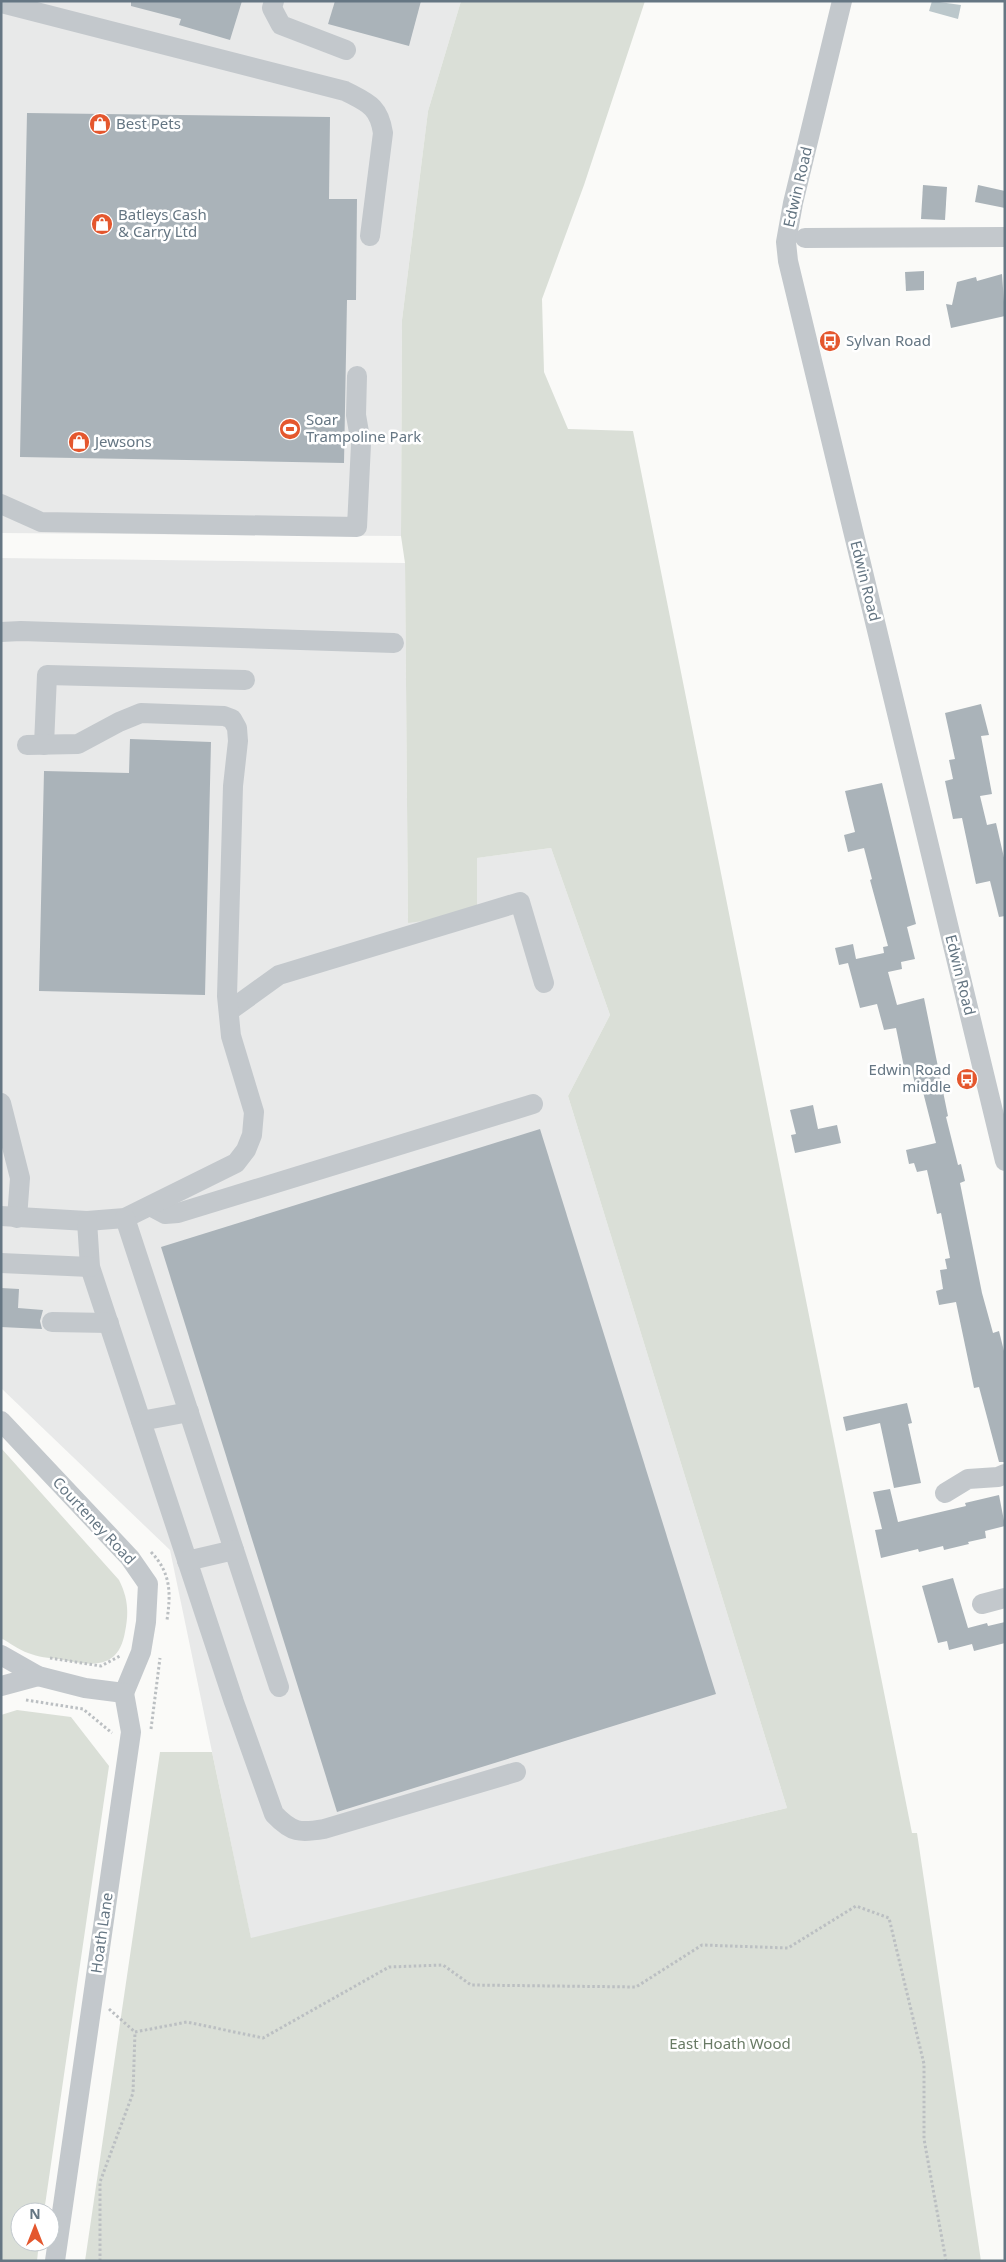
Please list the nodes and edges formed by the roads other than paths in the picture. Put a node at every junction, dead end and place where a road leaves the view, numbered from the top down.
1 (274, 1) edge
2 (842, 1) edge
3 (1, 2) edge
4 (346, 50) dead end
5 (370, 236) dead end
6 (1005, 237) edge
7 (805, 238) dead end
8 (357, 376) dead end
9 (1, 504) edge
10 (1, 632) edge
11 (394, 644) dead end
12 (245, 680) dead end
13 (544, 983) dead end
14 (228, 1011) junction
15 (1, 1104) edge
16 (533, 1104) dead end
17 (1005, 1161) edge
18 (150, 1206) junction
19 (9, 1217) edge
20 (125, 1218) junction
21 (87, 1222) junction
22 (1, 1263) edge
23 (90, 1267) junction
24 (52, 1322) dead end
25 (109, 1322) junction
26 (189, 1412) junction
27 (1, 1421) edge
28 (141, 1421) junction
29 (1005, 1474) edge
30 (945, 1493) dead end
31 (234, 1550) junction
32 (187, 1561) junction
33 (1005, 1598) edge
34 (982, 1604) dead end
35 (1, 1655) edge
36 (38, 1676) junction
37 (1, 1686) edge
38 (279, 1686) dead end
39 (124, 1694) junction
40 (516, 1772) dead end
41 (55, 2261) edge

1 - 4 street
2 - 17 street, Edwin Road
3 - 5 street
6 - 7 street
8 - 9 street
10 - 11 street
12 - 14 street
13 - 14 street
14 - 18 street
15 - 19 street
16 - 18 street
18 - 20 street
19 - 21 street
20 - 21 street
20 - 26 street
21 - 23 street
22 - 23 street
23 - 25 street
24 - 25 street
25 - 28 street
26 - 28 street
26 - 31 street
27 - 39 street, Courteney Road
28 - 32 street
29 - 30 street
31 - 32 street
31 - 38 street
32 - 40 street
33 - 34 street
35 - 36 street
36 - 37 street
36 - 39 street
39 - 41 street, Hoath Lane

